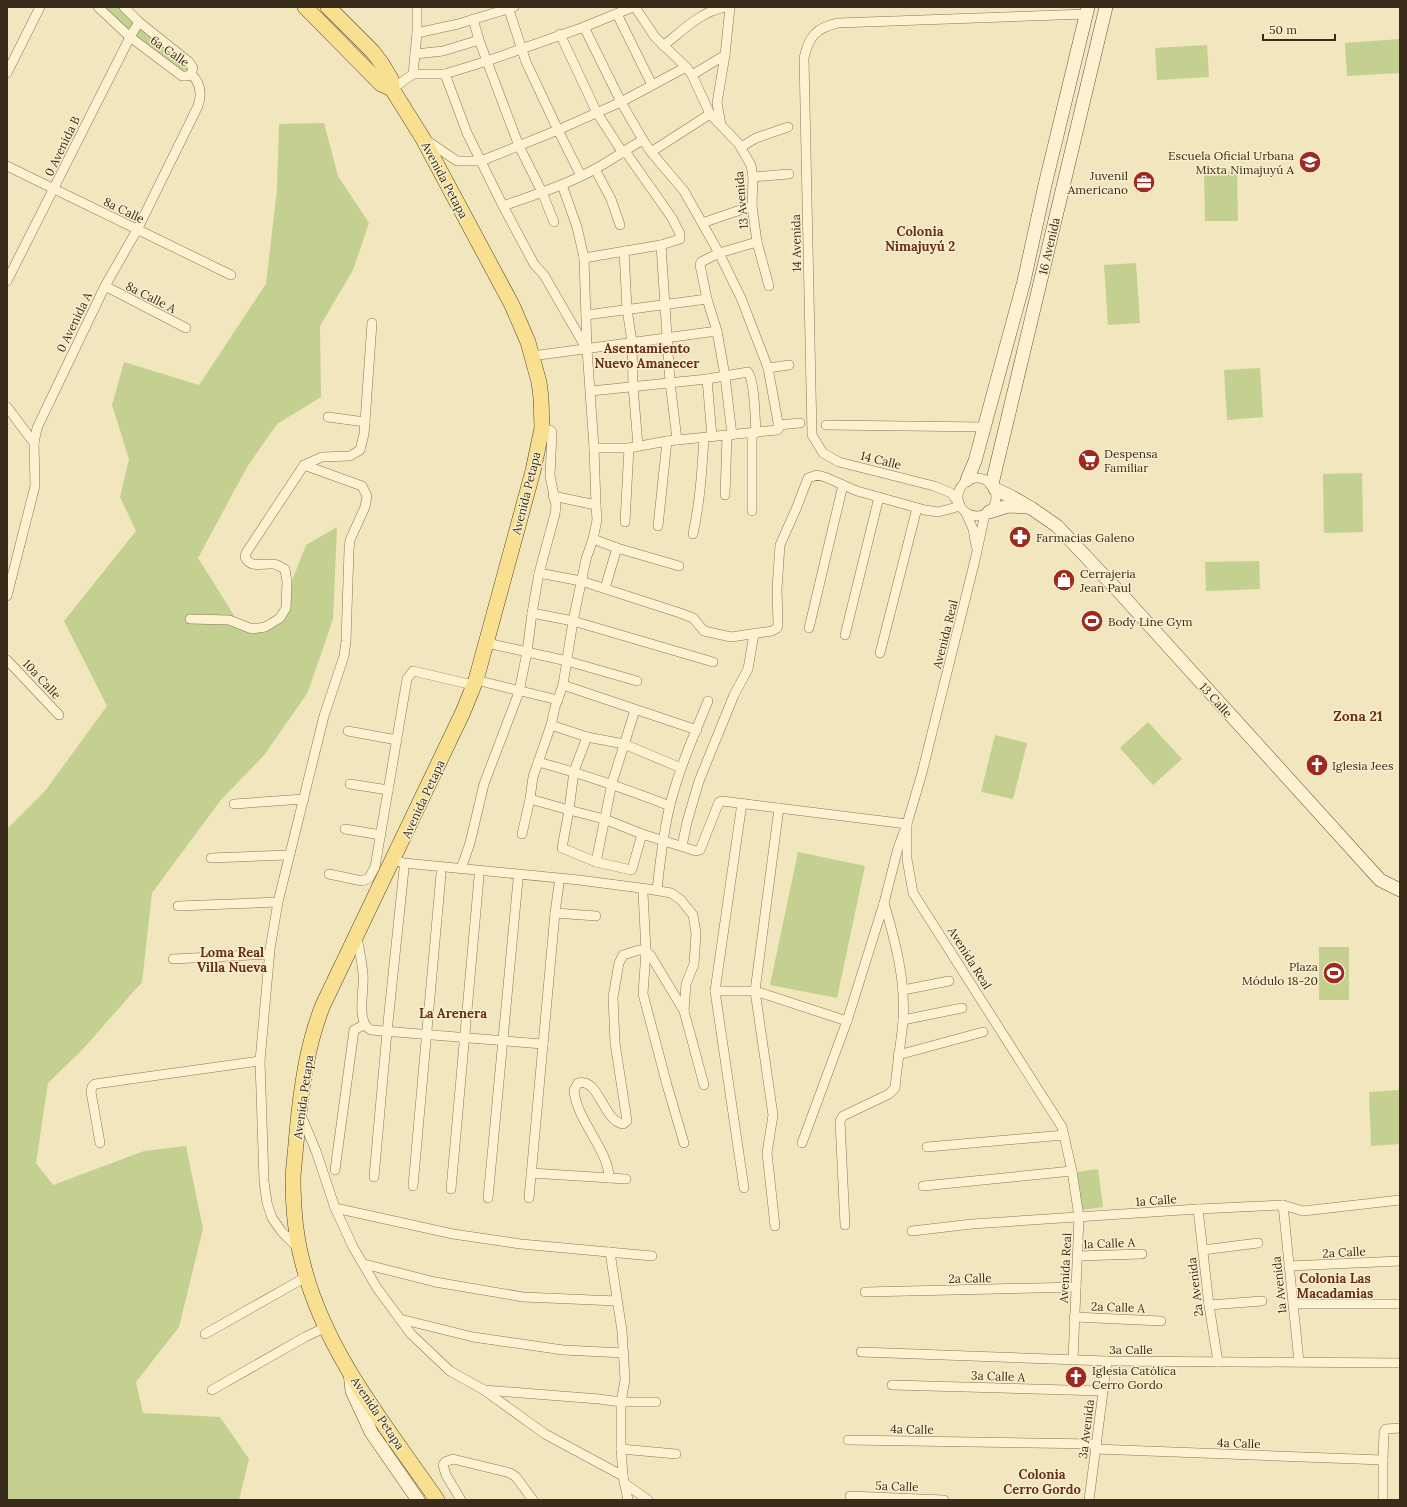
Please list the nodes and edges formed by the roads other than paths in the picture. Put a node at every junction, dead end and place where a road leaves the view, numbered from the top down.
1 (40, 7) edge
2 (98, 7) edge
3 (124, 7) edge
4 (306, 7) edge
5 (328, 7) edge
6 (417, 7) edge
7 (725, 7) edge
8 (730, 7) edge
9 (1106, 7) edge
10 (511, 8) edge
11 (638, 8) edge
12 (1087, 10) edge
13 (617, 14) junction
14 (473, 19) junction
15 (139, 22) junction
16 (584, 26) junction
17 (417, 33) junction
18 (560, 34) junction
19 (130, 37) junction
20 (479, 40) junction
21 (663, 46) junction
22 (522, 49) junction
23 (415, 54) junction
24 (726, 55) junction
25 (487, 61) junction
26 (686, 67) junction
27 (7, 73) edge
28 (191, 74) junction
29 (413, 74) junction
30 (445, 74) junction
31 (692, 75) junction
32 (652, 85) junction
33 (392, 89) junction
34 (621, 102) junction
35 (598, 113) junction
36 (710, 114) junction
37 (721, 125) junction
38 (788, 127) dead end
39 (558, 130) junction
40 (422, 137) junction
41 (643, 140) junction
42 (519, 146) junction
43 (741, 147) junction
44 (624, 152) junction
45 (651, 152) junction
46 (481, 161) junction
47 (7, 166) edge
48 (595, 169) junction
49 (789, 174) dead end
50 (581, 176) junction
51 (753, 177) junction
52 (562, 185) junction
53 (54, 189) junction
54 (542, 192) junction
55 (503, 206) junction
56 (752, 206) junction
57 (554, 222) dead end
58 (702, 223) junction
59 (620, 225) dead end
60 (137, 230) junction
61 (757, 242) junction
62 (661, 245) junction
63 (624, 251) junction
64 (720, 253) junction
65 (584, 258) junction
66 (231, 275) dead end
67 (7, 281) edge
68 (105, 286) junction
69 (769, 286) dead end
70 (707, 299) junction
71 (665, 304) junction
72 (627, 309) junction
73 (586, 315) junction
74 (372, 323) dead end
75 (186, 328) dead end
76 (717, 331) junction
77 (667, 337) junction
78 (632, 342) junction
79 (587, 349) junction
80 (532, 356) junction
81 (789, 365) dead end
82 (768, 368) junction
83 (725, 376) junction
84 (707, 379) junction
85 (670, 382) junction
86 (633, 386) junction
87 (591, 391) junction
88 (7, 407) edge
89 (328, 417) dead end
90 (365, 422) junction
91 (800, 423) dead end
92 (778, 425) junction
93 (826, 425) dead end
94 (985, 427) junction
95 (542, 428) junction
96 (754, 434) junction
97 (730, 436) junction
98 (708, 438) junction
99 (677, 440) junction
100 (667, 441) junction
101 (34, 443) junction
102 (633, 447) junction
103 (594, 448) junction
104 (823, 453) joint
105 (304, 465) junction
106 (533, 471) junction
107 (550, 476) junction
108 (965, 481) junction
109 (843, 485) junction
110 (939, 486) junction
111 (993, 487) junction
112 (725, 494) dead end
113 (553, 496) junction
114 (879, 497) junction
115 (958, 504) junction
116 (596, 506) junction
117 (917, 508) junction
118 (1031, 508) junction
119 (752, 511) dead end
120 (966, 513) junction
121 (987, 513) junction
122 (625, 522) dead end
123 (658, 526) dead end
124 (693, 534) dead end
125 (593, 539) junction
126 (617, 548) junction
127 (975, 560) junction
128 (679, 566) dead end
129 (539, 573) junction
130 (581, 581) junction
131 (605, 588) junction
132 (7, 596) edge
133 (532, 613) junction
134 (190, 619) dead end
135 (573, 621) junction
136 (809, 628) dead end
137 (754, 634) junction
138 (845, 635) dead end
139 (487, 643) junction
140 (527, 652) junction
141 (880, 653) dead end
142 (7, 660) edge
143 (567, 661) junction
144 (713, 662) dead end
145 (637, 681) dead end
146 (474, 682) junction
147 (563, 685) junction
148 (519, 692) junction
149 (558, 700) junction
150 (708, 701) dead end
151 (635, 710) junction
152 (58, 715) dead end
153 (551, 725) junction
154 (348, 730) dead end
155 (697, 730) junction
156 (587, 737) junction
157 (397, 740) junction
158 (624, 744) junction
159 (538, 762) junction
160 (682, 768) junction
161 (574, 771) junction
162 (350, 784) dead end
163 (612, 784) junction
164 (388, 790) junction
165 (304, 799) junction
166 (530, 799) junction
167 (742, 803) junction
168 (234, 804) dead end
169 (670, 806) junction
170 (778, 808) junction
171 (569, 810) junction
172 (604, 819) junction
173 (907, 824) junction
174 (345, 829) dead end
175 (522, 834) dead end
176 (642, 834) junction
177 (381, 835) junction
178 (663, 840) junction
179 (682, 846) junction
180 (289, 855) junction
181 (211, 858) dead end
182 (376, 861) junction
183 (596, 862) junction
184 (399, 864) junction
185 (461, 869) junction
186 (329, 874) dead end
187 (386, 874) junction
188 (441, 874) dead end
189 (479, 877) dead end
190 (518, 880) dead end
191 (559, 884) dead end
192 (657, 890) junction
193 (1400, 890) edge
194 (643, 893) dead end
195 (278, 902) junction
196 (884, 903) junction
197 (178, 906) dead end
198 (555, 913) junction
199 (596, 916) dead end
200 (356, 935) junction
201 (646, 951) junction
202 (270, 954) junction
203 (173, 959) dead end
204 (949, 981) dead end
205 (903, 990) junction
206 (715, 991) junction
207 (755, 991) junction
208 (962, 1008) dead end
209 (684, 1011) junction
210 (903, 1020) junction
211 (847, 1021) junction
212 (364, 1025) junction
213 (387, 1032) junction
214 (983, 1032) dead end
215 (426, 1035) junction
216 (464, 1038) junction
217 (502, 1041) junction
218 (543, 1044) junction
219 (898, 1055) junction
220 (260, 1061) junction
221 (704, 1085) dead end
222 (299, 1110) junction
223 (1064, 1135) junction
224 (100, 1143) dead end
225 (684, 1143) dead end
226 (802, 1143) dead end
227 (928, 1147) dead end
228 (335, 1170) dead end
229 (1072, 1171) junction
230 (531, 1172) junction
231 (374, 1177) dead end
232 (609, 1178) junction
233 (626, 1179) dead end
234 (413, 1186) dead end
235 (923, 1186) dead end
236 (744, 1188) dead end
237 (451, 1189) dead end
238 (488, 1198) dead end
239 (529, 1198) dead end
240 (1400, 1200) edge
241 (1283, 1205) junction
242 (335, 1208) junction
243 (1198, 1209) junction
244 (1079, 1217) junction
245 (845, 1225) dead end
246 (775, 1226) dead end
247 (912, 1232) dead end
248 (1258, 1243) dead end
249 (300, 1249) junction
250 (1203, 1250) junction
251 (610, 1252) junction
252 (1142, 1254) dead end
253 (652, 1256) dead end
254 (1077, 1256) junction
255 (1400, 1261) edge
256 (364, 1264) junction
257 (1289, 1266) junction
258 (306, 1277) junction
259 (1076, 1287) junction
260 (865, 1292) dead end
261 (617, 1301) junction
262 (1262, 1301) dead end
263 (1209, 1304) junction
264 (1293, 1304) junction
265 (1400, 1304) edge
266 (1074, 1317) junction
267 (400, 1319) junction
268 (1161, 1321) dead end
269 (326, 1327) junction
270 (205, 1334) dead end
271 (861, 1352) dead end
272 (624, 1353) junction
273 (1072, 1360) junction
274 (1107, 1361) junction
275 (1218, 1362) junction
276 (1300, 1362) junction
277 (1400, 1364) edge
278 (350, 1372) junction
279 (892, 1385) dead end
280 (212, 1390) dead end
281 (484, 1390) junction
282 (1102, 1391) junction
283 (621, 1402) junction
284 (656, 1402) dead end
285 (1400, 1428) edge
286 (848, 1440) dead end
287 (1095, 1447) junction
288 (621, 1450) junction
289 (676, 1454) dead end
290 (1382, 1460) junction
291 (623, 1480) junction
292 (850, 1496) dead end
293 (418, 1500) edge
294 (437, 1500) edge
295 (461, 1500) edge
296 (533, 1500) edge
297 (628, 1500) edge
298 (648, 1500) edge
299 (944, 1500) edge
300 (1089, 1500) edge
301 (1383, 1500) edge

1 - 27 street
2 - 19 street, 6a Calle
3 - 15 street, 6a Calle
4 - 33 main road, Avenida Petapa
5 - 33 main road, Avenida Petapa
6 - 17 street
7 - 21 street
8 - 24 street
9 - 111 main road, 16 Avenida
10 - 14 street
10 - 22 street
11 - 13 street
11 - 21 street, 13 Avenida
12 - 94 main road, 16 Avenida
12 - 104 street, 14 Avenida
13 - 16 street
13 - 32 street
14 - 17 street
14 - 20 street
15 - 19 street, 0 Avenida B
15 - 28 street, 6a Calle
16 - 18 street
16 - 34 street
17 - 23 street
18 - 22 street
18 - 35 street
19 - 28 street, 6a Calle
19 - 53 street, 0 Avenida B
20 - 23 street
20 - 25 street
21 - 26 street, 13 Avenida
22 - 25 street
22 - 39 street
23 - 29 street
24 - 31 street
24 - 37 street
25 - 30 street
25 - 42 street
26 - 31 street, 13 Avenida
26 - 32 street
28 - 60 street, 0 Avenida A
29 - 30 street
29 - 33 street
30 - 46 street
31 - 36 street, 13 Avenida
32 - 34 street
33 - 40 main road, Avenida Petapa
34 - 35 street
34 - 41 street
35 - 39 street
35 - 44 street
36 - 37 street, 13 Avenida
36 - 45 street
37 - 43 street, 13 Avenida
38 - 43 street
39 - 42 street
39 - 50 street
40 - 46 street
40 - 80 main road, Avenida Petapa
41 - 44 street
41 - 45 street
42 - 46 street
42 - 54 street
43 - 51 street, 13 Avenida
44 - 48 street
44 - 62 street
45 - 58 street
46 - 55 street
47 - 53 street, 8a Calle
48 - 50 street
48 - 59 street
49 - 51 street
50 - 52 street
51 - 56 street, 13 Avenida
52 - 54 street
52 - 65 street
53 - 60 street, 8a Calle
53 - 67 street, 0 Avenida B
54 - 55 street
54 - 57 street
55 - 79 street
56 - 58 street
56 - 61 street, 13 Avenida
58 - 64 street
60 - 66 street, 8a Calle
60 - 68 street, 0 Avenida A
61 - 64 street
61 - 69 street, 13 Avenida
62 - 63 street
62 - 71 street
63 - 65 street
63 - 72 street
64 - 70 street
64 - 82 street
65 - 73 street
68 - 75 street, 8a Calle A
68 - 101 street, 0 Avenida A
70 - 71 street
70 - 76 street
71 - 72 street
71 - 77 street
72 - 73 street
72 - 78 street
73 - 79 street
74 - 90 street
76 - 77 street
76 - 83 street
77 - 78 street
77 - 85 street
78 - 79 street
78 - 86 street
79 - 80 street
79 - 87 street
80 - 95 main road, Avenida Petapa
81 - 82 street
82 - 92 street
83 - 84 street
83 - 96 street
83 - 97 street
84 - 85 street
84 - 98 street
85 - 86 street
85 - 99 street
86 - 87 street
86 - 102 street
87 - 103 street
88 - 101 street
89 - 90 street
90 - 105 street
91 - 92 street
92 - 96 street
93 - 94 street
94 - 108 main road, 16 Avenida
95 - 106 main road, Avenida Petapa
95 - 107 street
96 - 97 street
96 - 119 street
97 - 98 street
97 - 112 street
98 - 99 street
98 - 124 street
99 - 100 street
100 - 102 street
100 - 123 street
101 - 132 street, 0 Avenida A
102 - 103 street
102 - 122 street
103 - 116 street
104 - 110 street, 14 Calle
105 - 134 street
105 - 165 street
106 - 107 street
106 - 139 main road, Avenida Petapa
107 - 113 street
108 - 110 street, 14 Calle
108 - 111 street
108 - 115 street
109 - 114 street
109 - 136 street
109 - 137 street
110 - 115 street, 14 Calle
111 - 118 main road, 13 Calle
111 - 121 street
113 - 116 street
113 - 129 street
114 - 117 street
114 - 138 street
115 - 117 street
115 - 120 street
116 - 125 street
117 - 141 street
118 - 121 main road, 13 Calle
118 - 193 main road, 13 Calle
120 - 121 street
120 - 127 street, Avenida Real
121 - 127 street, Avenida Real
125 - 126 street
125 - 130 street
126 - 128 street
126 - 131 street
127 - 173 street, Avenida Real
129 - 130 street
129 - 133 street
130 - 131 street
130 - 135 street
131 - 137 street
133 - 135 street
133 - 140 street
135 - 143 street
135 - 144 street
137 - 179 street
139 - 140 street
139 - 146 main road, Avenida Petapa
140 - 143 street
140 - 148 street
142 - 152 street, 10a Calle
143 - 145 street
143 - 147 street
146 - 148 street
146 - 157 street
146 - 184 main road, Avenida Petapa
147 - 149 street
147 - 151 street
148 - 149 street
148 - 185 street
149 - 153 street
150 - 155 street
151 - 155 street
151 - 158 street
153 - 156 street
153 - 159 street
154 - 157 street
155 - 160 street
156 - 158 street
156 - 161 street
157 - 164 street
158 - 160 street
158 - 163 street
159 - 161 street
159 - 166 street
160 - 169 street
161 - 163 street
161 - 171 street
162 - 164 street
163 - 169 street
163 - 172 street
164 - 177 street
165 - 168 street
165 - 180 street
166 - 171 street
166 - 175 street
167 - 170 street
167 - 179 street
167 - 206 street
169 - 178 street
170 - 173 street
170 - 207 street
171 - 172 street
171 - 183 street
172 - 176 street
172 - 183 street
173 - 196 street
173 - 223 street, Avenida Real
174 - 177 street
176 - 178 street
176 - 183 street
177 - 182 street
178 - 179 street
178 - 192 street
180 - 181 street
180 - 195 street
182 - 186 street
182 - 187 street
184 - 185 street
184 - 187 main road, Avenida Petapa
184 - 213 street
185 - 192 street
187 - 200 main road, Avenida Petapa
188 - 215 street
189 - 216 street
190 - 217 street
191 - 198 street
192 - 209 street
194 - 201 street
195 - 197 street
195 - 202 street
196 - 205 street
196 - 211 street
198 - 199 street
198 - 218 street
200 - 212 street
200 - 222 main road, Avenida Petapa
201 - 209 street
201 - 225 street
201 - 232 street
202 - 203 street
202 - 220 street
204 - 205 street
205 - 210 street
206 - 207 street
206 - 236 street
207 - 211 street
207 - 246 street
208 - 210 street
209 - 221 street
210 - 219 street
211 - 226 street
212 - 213 street
212 - 228 street
213 - 215 street
213 - 231 street
214 - 219 street
215 - 216 street
215 - 234 street
216 - 217 street
216 - 237 street
217 - 218 street
217 - 238 street
218 - 230 street
219 - 245 street
220 - 224 street
220 - 249 street
222 - 242 street
222 - 249 main road, Avenida Petapa
223 - 227 street
223 - 229 street, Avenida Real
229 - 235 street
229 - 244 street, Avenida Real
230 - 232 street
230 - 239 street
232 - 233 street
240 - 241 street, 1a Calle
241 - 243 street, 1a Calle
241 - 257 street, 1a Avenida
242 - 251 street
242 - 256 street
243 - 244 street, 1a Calle
243 - 250 street, 2a Avenida
244 - 247 street, 1a Calle
244 - 254 street, Avenida Real
248 - 250 street
249 - 258 main road, Avenida Petapa
250 - 263 street, 2a Avenida
251 - 253 street
251 - 261 street
252 - 254 street, 1a Calle A
254 - 259 street, Avenida Real
255 - 257 street, 2a Calle
256 - 261 street
256 - 267 street
257 - 264 street, 1a Avenida
258 - 269 main road, Avenida Petapa
258 - 270 street
259 - 260 street, 2a Calle
259 - 266 street, Avenida Real
261 - 272 street
262 - 263 street
263 - 275 street, 2a Avenida
264 - 265 street
264 - 276 street, 1a Avenida
266 - 268 street, 2a Calle A
266 - 273 street, Avenida Real
267 - 272 street
267 - 281 street
269 - 278 main road, Avenida Petapa
269 - 280 street
271 - 273 street, 3a Calle
272 - 283 street
273 - 274 street, 3a Calle
274 - 275 street, 3a Calle
274 - 282 street, 3a Avenida
275 - 276 street, 3a Calle
276 - 277 street, 3a Calle
278 - 293 main road
278 - 294 main road, Avenida Petapa
279 - 282 street, 3a Calle A
281 - 283 street
281 - 291 street
282 - 287 street, 3a Avenida
283 - 284 street
283 - 288 street
285 - 290 street
286 - 287 street, 4a Calle
287 - 290 street, 4a Calle
287 - 300 street, 3a Avenida
288 - 289 street
288 - 291 street
290 - 301 street
291 - 297 street
291 - 298 street
292 - 299 street, 5a Calle
295 - 296 street

